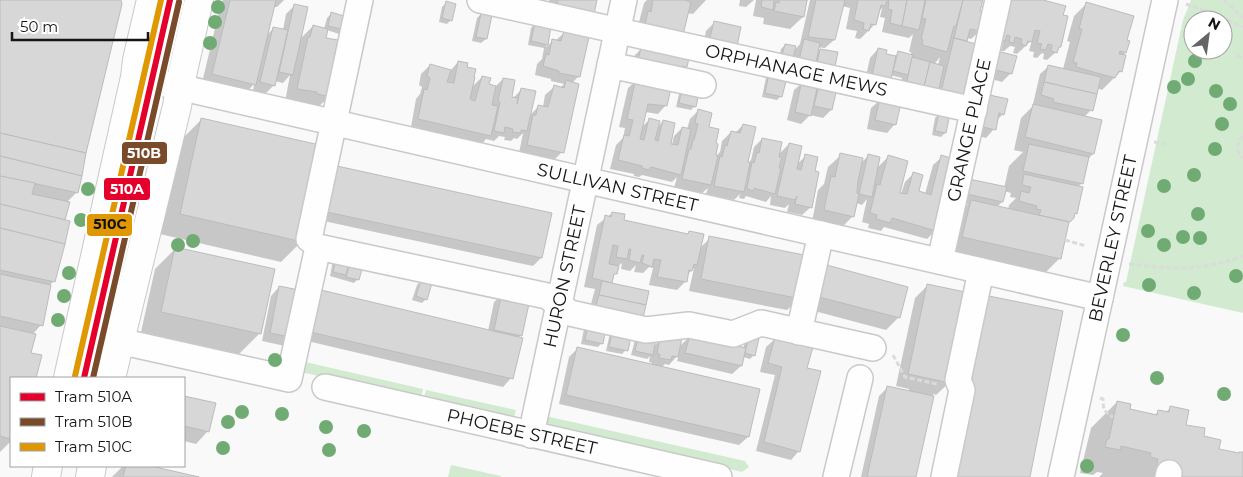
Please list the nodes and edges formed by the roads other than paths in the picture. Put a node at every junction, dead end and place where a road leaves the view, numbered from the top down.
1 (151, 0) edge
2 (199, 0) edge
3 (360, 0) edge
4 (480, 0) edge
5 (624, 0) edge
6 (998, 0) edge
7 (1165, 0) edge
8 (617, 31) junction
9 (610, 66) junction
10 (135, 78) junction
11 (703, 85) dead end
12 (180, 88) junction
13 (974, 110) junction
14 (334, 123) junction
15 (585, 180) junction
16 (821, 234) junction
17 (309, 239) dead end
18 (940, 261) junction
19 (981, 270) junction
20 (1100, 298) junction
21 (559, 306) junction
22 (799, 332) junction
23 (119, 341) junction
24 (873, 348) road end
25 (68, 377) edge
26 (111, 377) edge
27 (860, 378) dead end
28 (325, 387) dead end
29 (531, 435) junction
30 (719, 477) edge
31 (836, 477) edge
32 (944, 477) edge
33 (1061, 477) edge

1 - 10 main road
2 - 12 main road
3 - 14 street
4 - 8 street, ORPHANAGE MEWS
5 - 8 street, HURON STREET
6 - 13 street, GRANGE PLACE
7 - 20 street, BEVERLEY STREET
8 - 9 street, HURON STREET
8 - 13 street, ORPHANAGE MEWS
9 - 11 street
9 - 15 street, HURON STREET
10 - 12 street, SULLIVAN STREET
10 - 25 main road
12 - 14 street, SULLIVAN STREET
12 - 23 main road
13 - 18 street, GRANGE PLACE
14 - 15 street, SULLIVAN STREET
14 - 17 street
15 - 16 street, SULLIVAN STREET
15 - 21 street, HURON STREET
16 - 18 street, SULLIVAN STREET
16 - 22 street
18 - 19 street, SULLIVAN STREET
19 - 20 street, SULLIVAN STREET
19 - 32 street
20 - 33 street, BEVERLEY STREET
21 - 22 street
21 - 23 street
21 - 29 street, HURON STREET
22 - 24 street
23 - 26 main road
27 - 31 street
28 - 29 street, PHOEBE STREET
29 - 30 street, PHOEBE STREET

